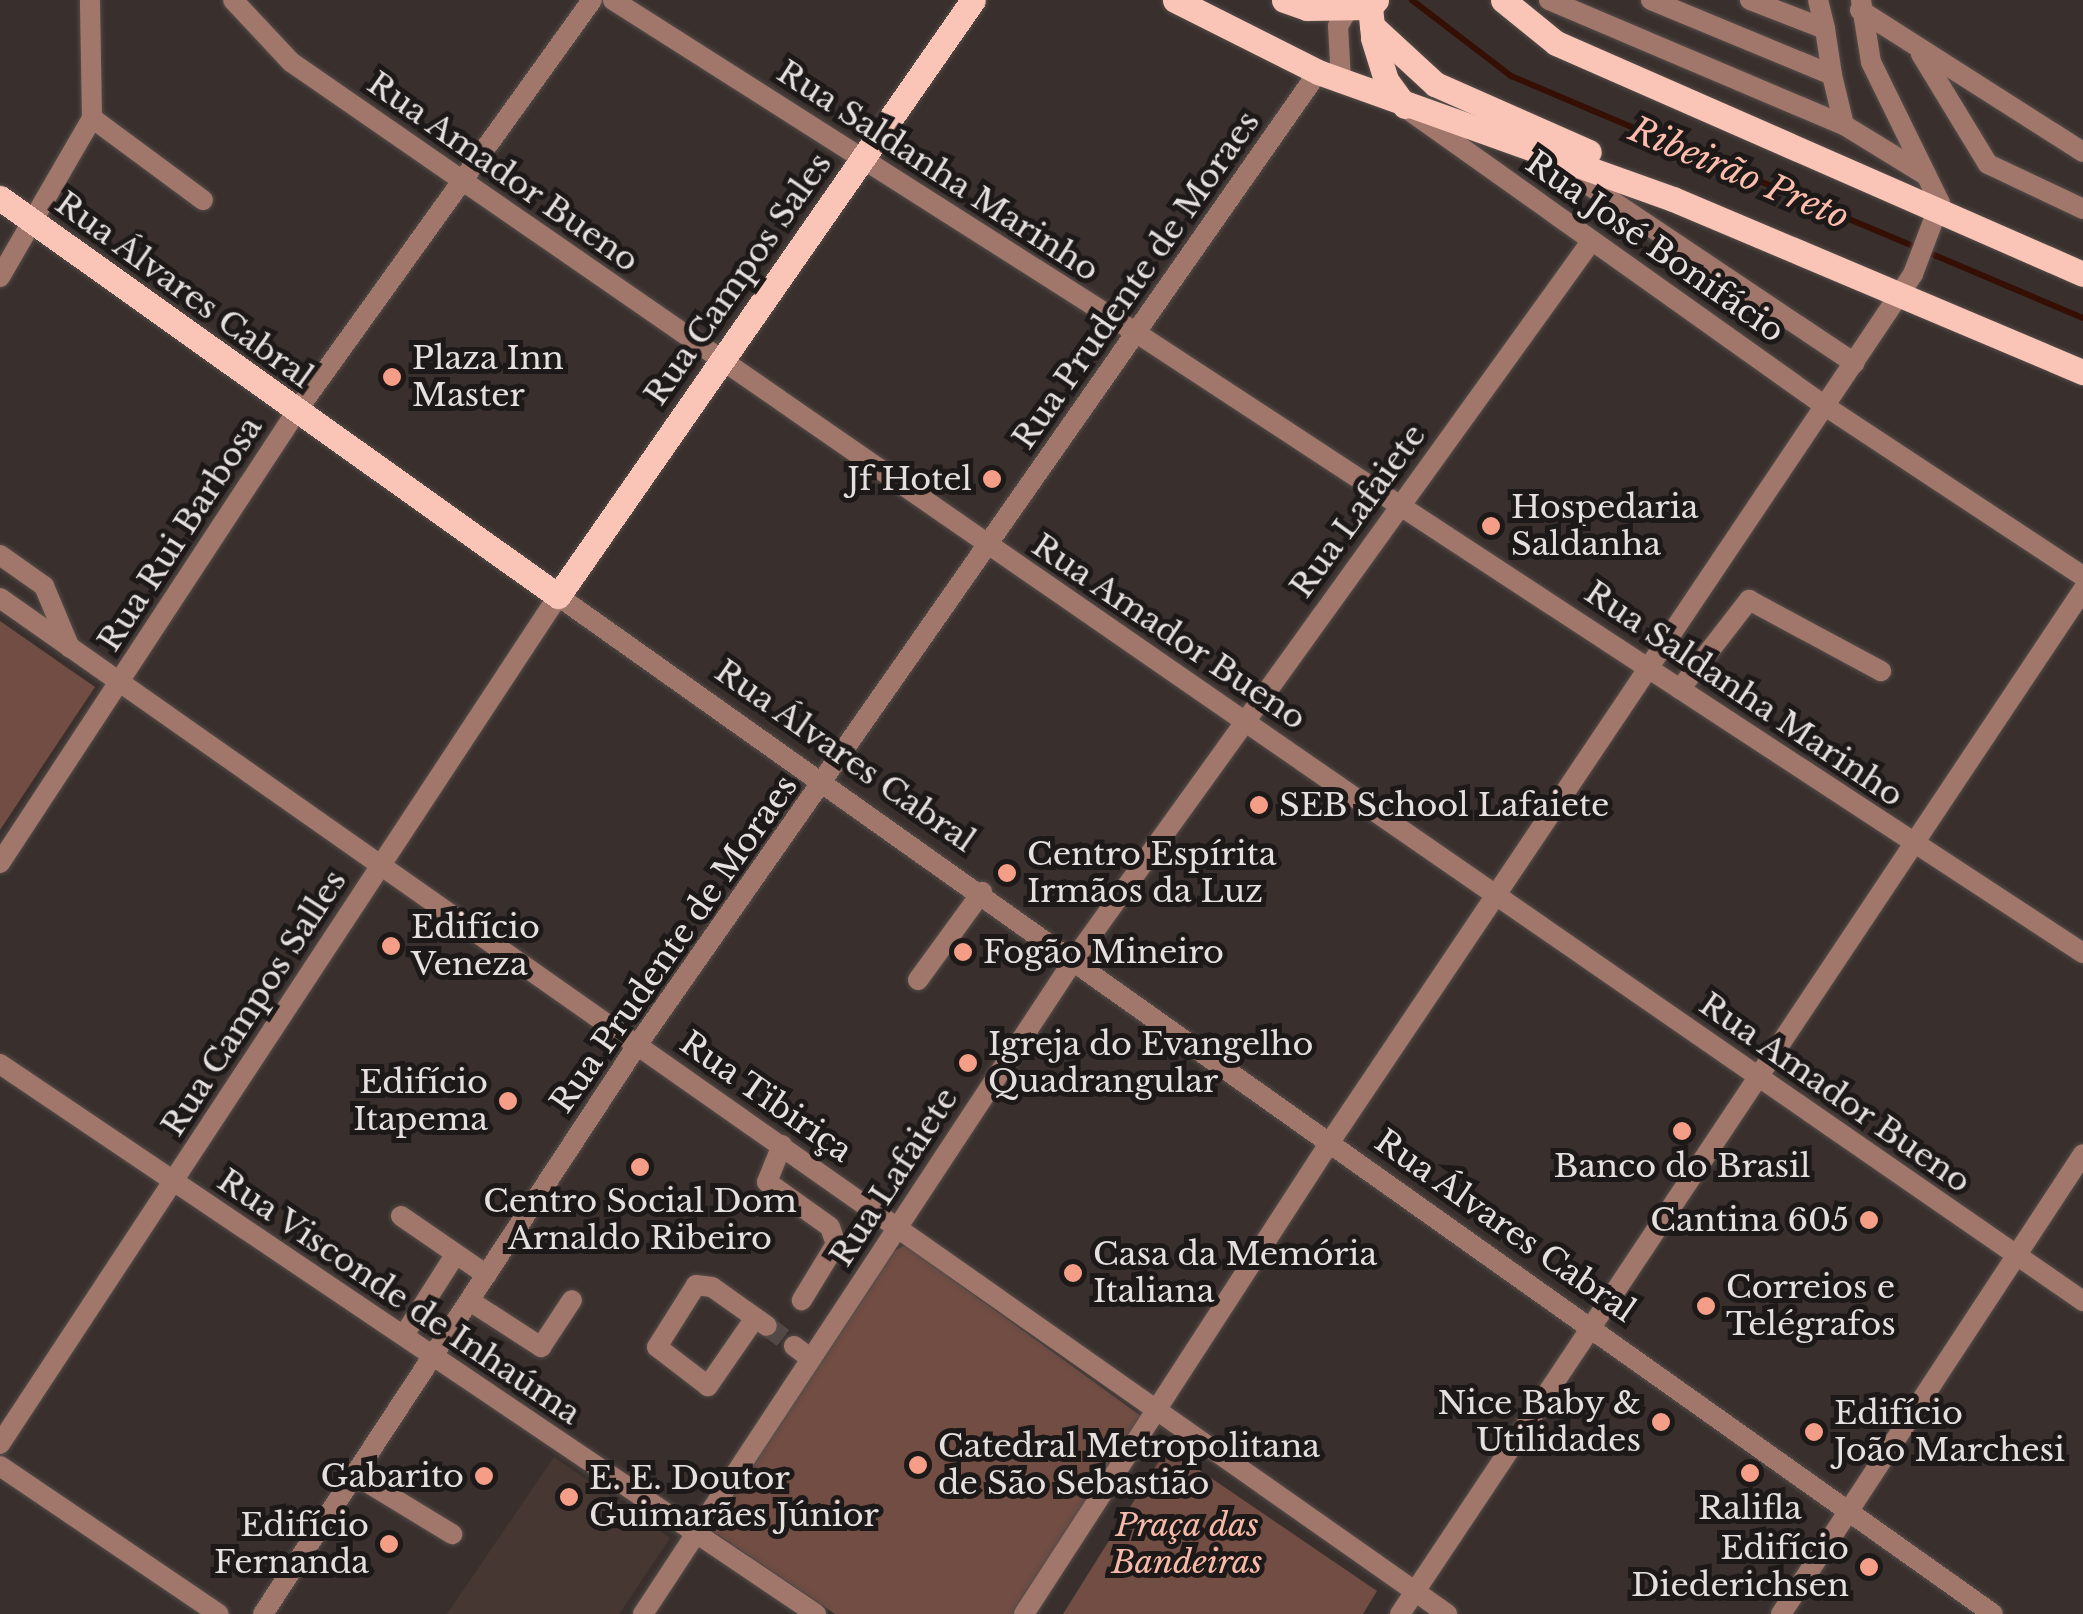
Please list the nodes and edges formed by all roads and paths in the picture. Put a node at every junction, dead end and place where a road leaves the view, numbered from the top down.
1 (90, 0) edge
2 (233, 0) edge
3 (592, 0) edge
4 (613, 0) edge
5 (973, 0) edge
6 (1175, 0) edge
7 (1284, 0) edge
8 (1503, 0) edge
9 (1550, 0) edge
10 (1651, 0) edge
11 (1750, 0) edge
12 (1818, 0) edge
13 (1861, 5) edge
14 (1368, 9) edge
15 (1825, 29) junction
16 (1918, 48) junction
17 (1832, 75) junction
18 (1329, 76) junction
19 (1405, 106) junction
20 (92, 118) junction
21 (1844, 124) junction
22 (1529, 146) junction
23 (2083, 152) edge
24 (862, 156) junction
25 (1926, 174) junction
26 (1611, 176) junction
27 (462, 181) junction
28 (0, 198) edge
29 (203, 200) dead end
30 (2083, 209) edge
31 (1936, 220) junction
32 (35, 221) junction
33 (1590, 243) junction
34 (2083, 274) edge
35 (0, 277) edge
36 (1908, 283) junction
37 (1135, 332) junction
38 (723, 359) junction
39 (1854, 363) junction
40 (2083, 372) edge
41 (1825, 406) junction
42 (296, 412) junction
43 (1399, 505) junction
44 (988, 546) junction
45 (0, 555) edge
46 (2083, 576) edge
47 (2083, 590) edge
48 (558, 596) junction
49 (0, 598) edge
50 (70, 648) junction
51 (1652, 670) junction
52 (1881, 672) dead end
53 (119, 682) junction
54 (1680, 689) junction
55 (1245, 717) junction
56 (824, 779) junction
57 (1912, 842) junction
58 (0, 863) edge
59 (380, 866) junction
60 (982, 892) junction
61 (1497, 897) junction
62 (2083, 953) edge
63 (1075, 958) junction
64 (918, 980) dead end
65 (638, 1044) junction
66 (0, 1064) edge
67 (1758, 1075) junction
68 (1330, 1142) junction
69 (782, 1145) junction
70 (2083, 1154) edge
71 (172, 1182) junction
72 (401, 1216) dead end
73 (897, 1226) junction
74 (2016, 1255) junction
75 (455, 1256) junction
76 (487, 1275) junction
77 (572, 1300) dead end
78 (802, 1300) dead end
79 (470, 1301) junction
80 (2083, 1301) edge
81 (761, 1322) joint
82 (1591, 1328) junction
83 (404, 1335) junction
84 (434, 1355) junction
85 (1155, 1409) junction
86 (0, 1444) edge
87 (0, 1466) edge
88 (355, 1475) junction
89 (1847, 1509) junction
90 (452, 1534) dead end
91 (696, 1534) junction
92 (1415, 1591) junction
93 (219, 1614) edge
94 (264, 1614) edge
95 (642, 1614) edge
96 (816, 1614) edge
97 (1024, 1614) edge
98 (1400, 1614) edge
99 (1447, 1614) edge
100 (1780, 1614) edge
101 (1993, 1614) edge

1 - 20 street
2 - 27 street, Rua Amador Bueno
3 - 27 street, Rua Rui Barbosa
4 - 24 street, Rua Saldanha Marinho
5 - 24 main road, Rua Campos Sales
6 - 18 main road, Rua José Bonifácio
7 - 14 main road
8 - 31 main road
9 - 21 street
10 - 17 street
11 - 15 street
12 - 15 street
13 - 16 street
13 - 25 street
14 - 18 street
14 - 19 main road
14 - 26 main road
15 - 17 street
16 - 23 street
16 - 30 street
17 - 21 street
18 - 19 main road, Rua José Bonifácio
18 - 37 street, Rua Prudente de Moraes
19 - 22 main road
19 - 33 street, Rua José Bonifácio
20 - 29 street
20 - 32 street
21 - 25 street
22 - 26 main road
22 - 39 street
24 - 37 street, Rua Saldanha Marinho
24 - 38 main road, Rua Campos Sales
25 - 31 street
26 - 36 main road
27 - 38 street, Rua Amador Bueno
27 - 42 street, Rua Rui Barbosa
28 - 32 main road, Rua Álvares Cabral
31 - 34 main road
31 - 36 street
32 - 35 street
32 - 42 main road, Rua Álvares Cabral
33 - 41 street, Rua José Bonifácio
33 - 43 street, Rua Lafaiete
36 - 39 street
36 - 40 main road
37 - 43 street, Rua Saldanha Marinho
37 - 44 street, Rua Prudente de Moraes
38 - 44 street, Rua Amador Bueno
38 - 48 main road, Rua Campos Sales
39 - 41 street
41 - 46 street, Rua José Bonifácio
41 - 51 street
42 - 48 main road, Rua Álvares Cabral
42 - 53 street, Rua Rui Barbosa
43 - 51 street, Rua Saldanha Marinho
43 - 55 street, Rua Lafaiete
44 - 55 street, Rua Amador Bueno
44 - 56 street, Rua Prudente de Moraes
45 - 50 street
47 - 57 street
48 - 56 street, Rua Álvares Cabral
48 - 59 street, Rua Campos Salles
49 - 50 street, Rua Tibiriça
50 - 53 street, Rua Tibiriça
51 - 54 street, Rua Saldanha Marinho
51 - 61 street
52 - 54 street
53 - 58 street, Rua Rui Barbosa
53 - 59 street, Rua Tibiriça
54 - 57 street, Rua Saldanha Marinho
55 - 61 street, Rua Amador Bueno
55 - 63 street, Rua Lafaiete
56 - 60 street, Rua Álvares Cabral
56 - 65 street, Rua Prudente de Moraes
57 - 62 street, Rua Saldanha Marinho
57 - 67 street
59 - 65 street, Rua Tibiriça
59 - 71 street, Rua Campos Salles
60 - 63 street, Rua Álvares Cabral
60 - 64 street
61 - 67 street, Rua Amador Bueno
61 - 68 street
63 - 68 street, Rua Álvares Cabral
63 - 73 street, Rua Lafaiete
65 - 69 street, Rua Tibiriça
65 - 76 street, Rua Prudente de Moraes
66 - 71 street, Rua Visconde de Inhaúma
67 - 74 street, Rua Amador Bueno
67 - 82 street
68 - 82 street, Rua Álvares Cabral
68 - 85 street
69 - 73 street, Rua Tibiriça
69 - 78 street
70 - 74 street
71 - 83 street, Rua Visconde de Inhaúma
71 - 86 street, Rua Campos Salles
72 - 75 street
73 - 85 street, Rua Tibiriça
73 - 91 street, Rua Lafaiete
74 - 80 street, Rua Amador Bueno
74 - 89 street
75 - 76 street
75 - 83 street
76 - 79 street, Rua Prudente de Moraes
77 - 79 street
79 - 84 street, Rua Prudente de Moraes
81 - 81 street
82 - 89 street, Rua Álvares Cabral
82 - 92 street
83 - 84 street, Rua Visconde de Inhaúma
84 - 88 street, Rua Prudente de Moraes
84 - 91 street, Rua Visconde de Inhaúma
85 - 92 street, Rua Tibiriça
85 - 97 street
87 - 93 street
88 - 90 street
88 - 94 street, Rua Prudente de Moraes
89 - 100 street
89 - 101 street, Rua Álvares Cabral
91 - 95 street, Rua Lafaiete
91 - 96 street, Rua Visconde de Inhaúma
92 - 98 street
92 - 99 street, Rua Tibiriça

